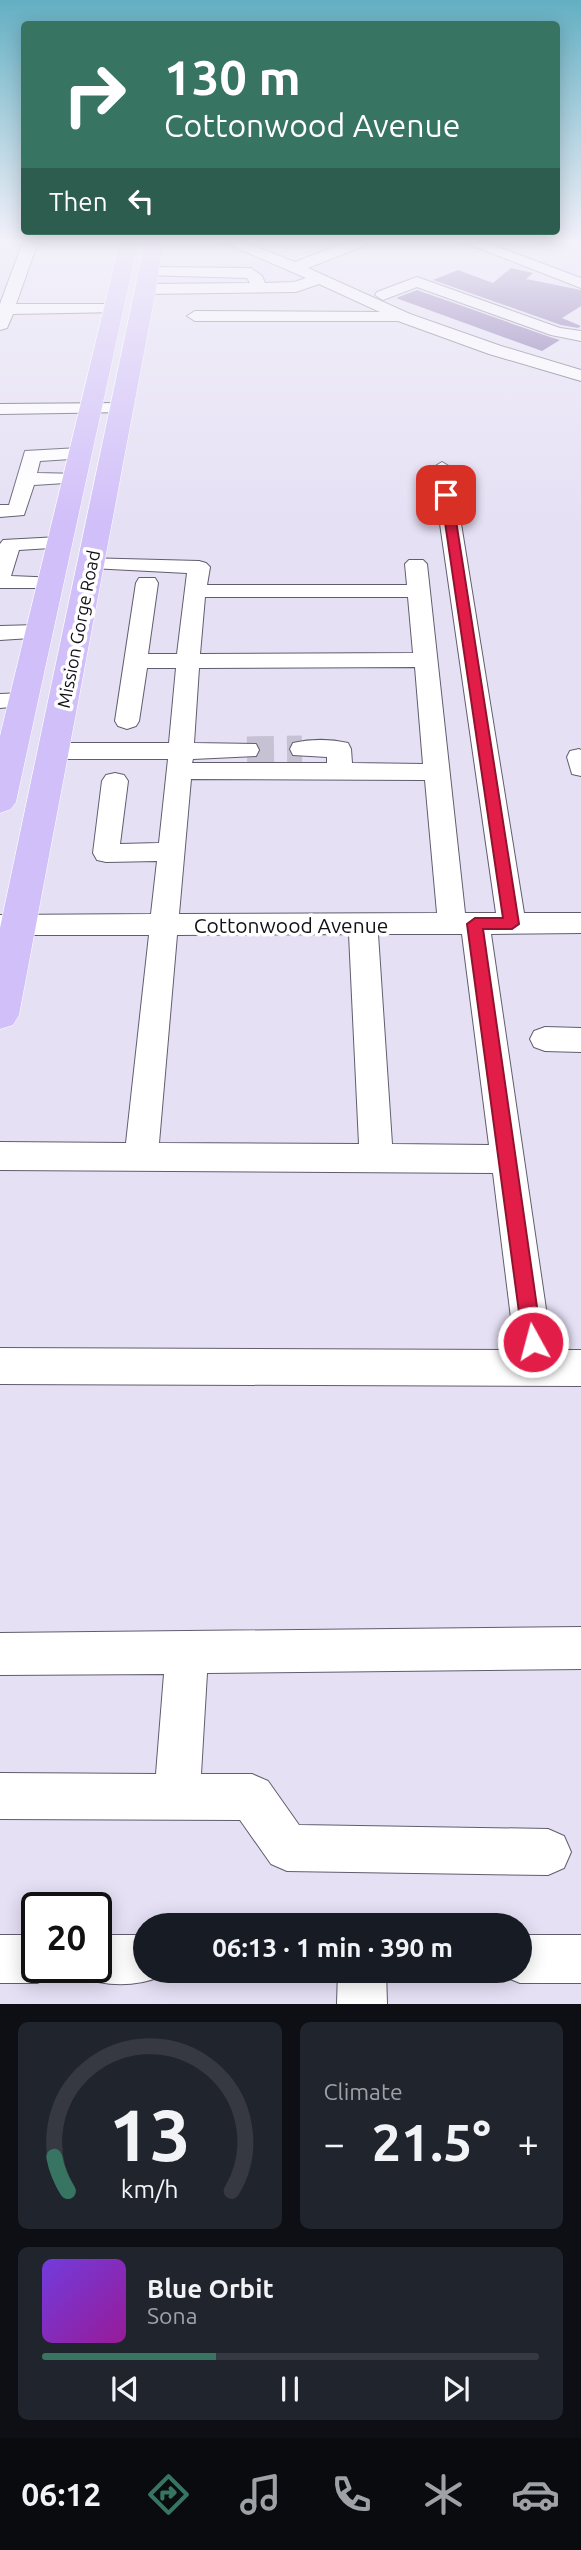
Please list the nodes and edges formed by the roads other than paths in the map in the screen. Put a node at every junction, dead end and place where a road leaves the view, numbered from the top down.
1 (107, 336) edge
2 (137, 336) edge
3 (455, 336) edge
4 (581, 376) edge
5 (89, 408) junction
6 (122, 408) junction
7 (0, 409) edge
8 (76, 466) junction
9 (442, 468) dead end
10 (0, 511) edge
11 (59, 543) junction
12 (91, 562) junction
13 (416, 564) dead end
14 (0, 576) edge
15 (0, 582) edge
16 (50, 583) junction
17 (147, 583) dead end
18 (195, 591) junction
19 (418, 592) junction
20 (38, 632) junction
21 (0, 633) edge
22 (425, 660) junction
23 (136, 661) junction
24 (188, 661) junction
25 (12, 701) edge
26 (127, 721) dead end
27 (302, 749) tunnel mouth
28 (247, 750) tunnel mouth
29 (53, 751) junction
30 (180, 761) junction
31 (340, 771) junction
32 (435, 772) junction
33 (115, 781) dead end
34 (1, 797) edge
35 (172, 852) junction
36 (581, 923) edge
37 (463, 924) junction
38 (512, 924) junction
39 (9, 925) edge
40 (163, 925) junction
41 (363, 925) junction
42 (0, 1015) edge
43 (545, 1039) dead end
44 (581, 1040) edge
45 (0, 1156) edge
46 (141, 1156) junction
47 (376, 1158) junction
48 (508, 1159) junction
49 (0, 1366) edge
50 (536, 1368) junction
51 (581, 1368) edge
52 (581, 1648) edge
53 (187, 1652) junction
54 (0, 1654) edge
55 (0, 1796) edge
56 (177, 1796) junction
57 (548, 1852) dead end
58 (0, 1959) edge
59 (21, 1959) edge
60 (112, 1959) edge
61 (133, 1959) edge
62 (532, 1959) edge
63 (581, 1959) edge
64 (362, 1983) edge
65 (362, 2004) edge

1 - 5 main road, Mission Gorge Road
2 - 6 main road, Mission Gorge Road
3 - 4 street
5 - 6 street
5 - 7 street
5 - 8 main road, Mission Gorge Road
6 - 12 main road, Mission Gorge Road
8 - 10 street
8 - 11 main road, Mission Gorge Road
9 - 38 street
11 - 14 street
11 - 16 main road, Mission Gorge Road
12 - 18 street
12 - 29 main road, Mission Gorge Road
13 - 19 street
15 - 16 street
16 - 20 main road, Mission Gorge Road
17 - 23 street
18 - 19 street
18 - 24 street
19 - 22 street
20 - 21 street
20 - 25 main road, Mission Gorge Road
22 - 24 street
22 - 32 street
23 - 24 street
23 - 26 street
24 - 30 street
25 - 34 main road, Mission Gorge Road
27 - 31 street
28 - 30 street
29 - 30 street
29 - 39 main road, Mission Gorge Road
30 - 31 street
30 - 35 street
31 - 32 street
32 - 37 street
33 - 35 street
35 - 40 street
36 - 38 street, Cottonwood Avenue
37 - 38 street, Cottonwood Avenue
37 - 41 street, Cottonwood Avenue
37 - 48 street
39 - 40 street, Cottonwood Avenue
39 - 42 main road, Mission Gorge Road
40 - 41 street, Cottonwood Avenue
40 - 46 street
41 - 47 street
43 - 44 street
45 - 46 street
46 - 47 street
47 - 48 street
48 - 50 street
49 - 50 street
50 - 51 street
52 - 53 street
53 - 54 street
53 - 56 street
55 - 56 street
56 - 57 street
58 - 59 street
60 - 61 street
62 - 63 street
64 - 65 street

